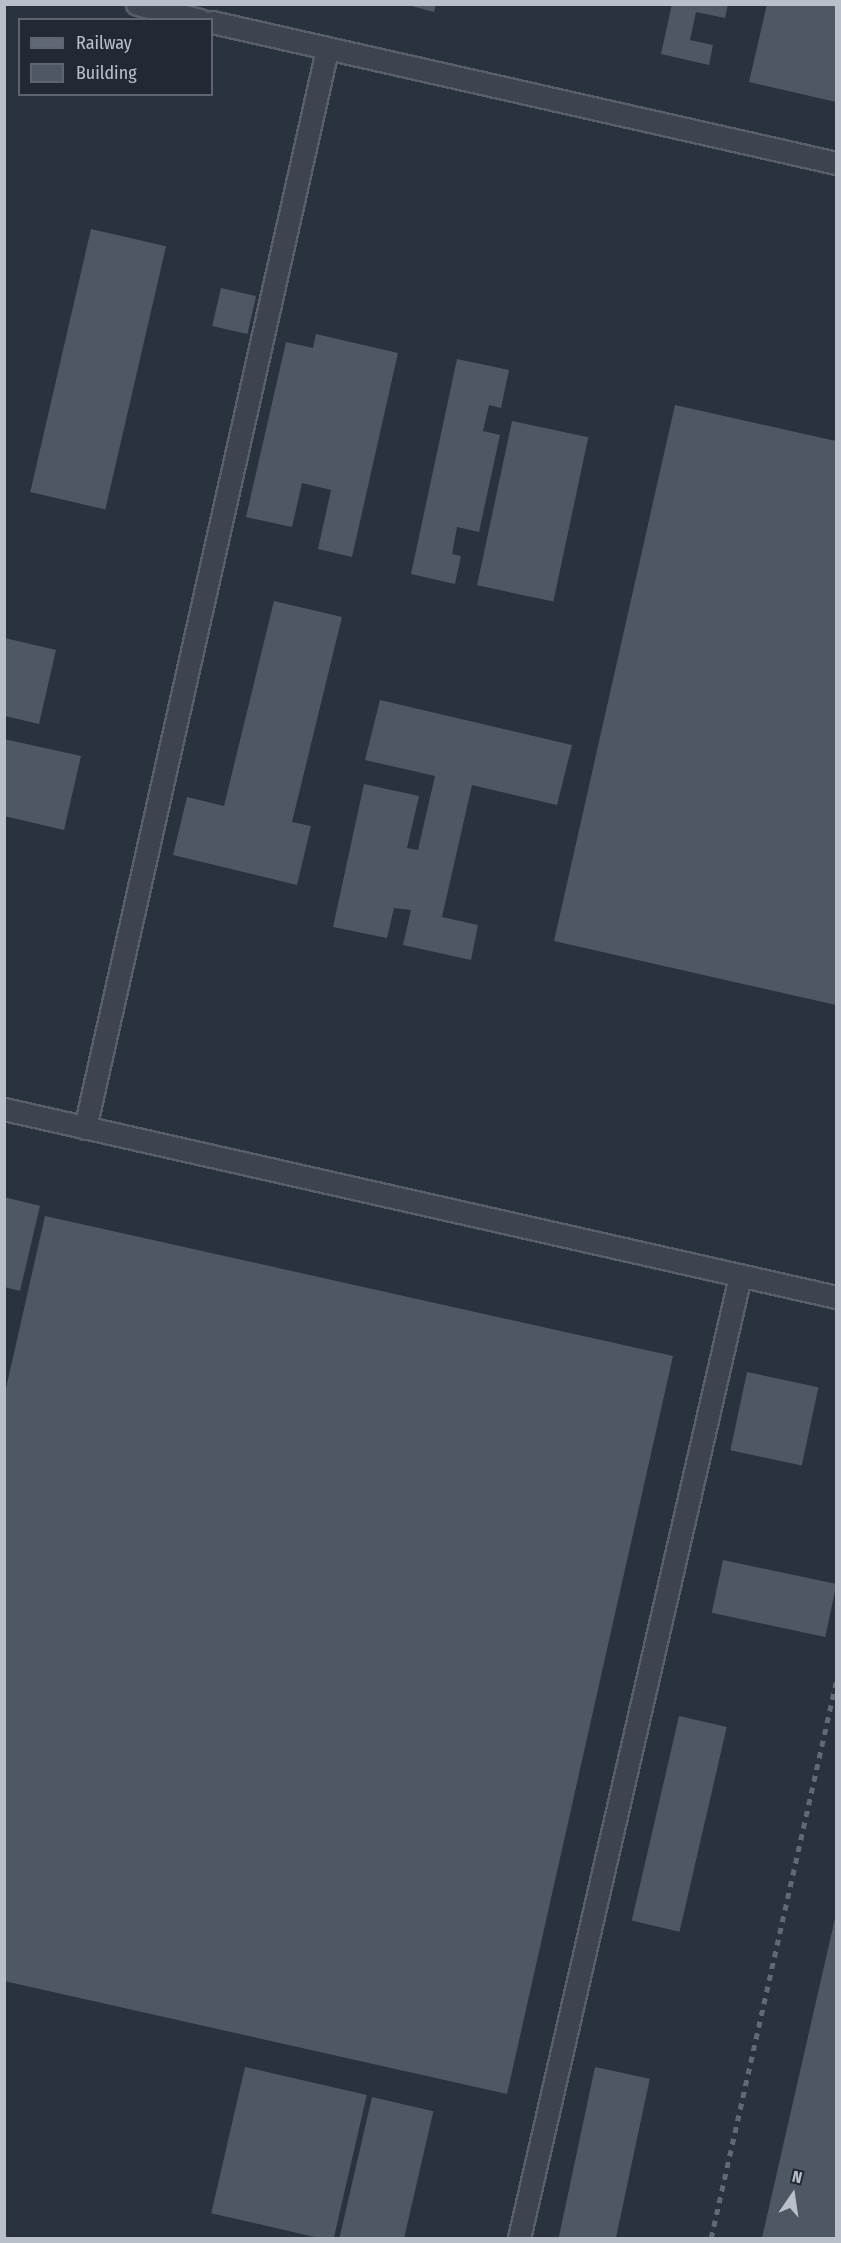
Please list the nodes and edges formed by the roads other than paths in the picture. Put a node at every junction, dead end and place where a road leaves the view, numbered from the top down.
1 (137, 4) edge
2 (192, 18) edge
3 (213, 22) edge
4 (327, 50) junction
5 (837, 163) edge
6 (4, 1109) edge
7 (85, 1128) junction
8 (740, 1276) junction
9 (837, 1297) edge
10 (519, 2238) edge

1 - 2 lane
3 - 4 lane
4 - 5 lane
4 - 7 lane
6 - 7 lane
7 - 8 lane
8 - 9 lane
8 - 10 lane

